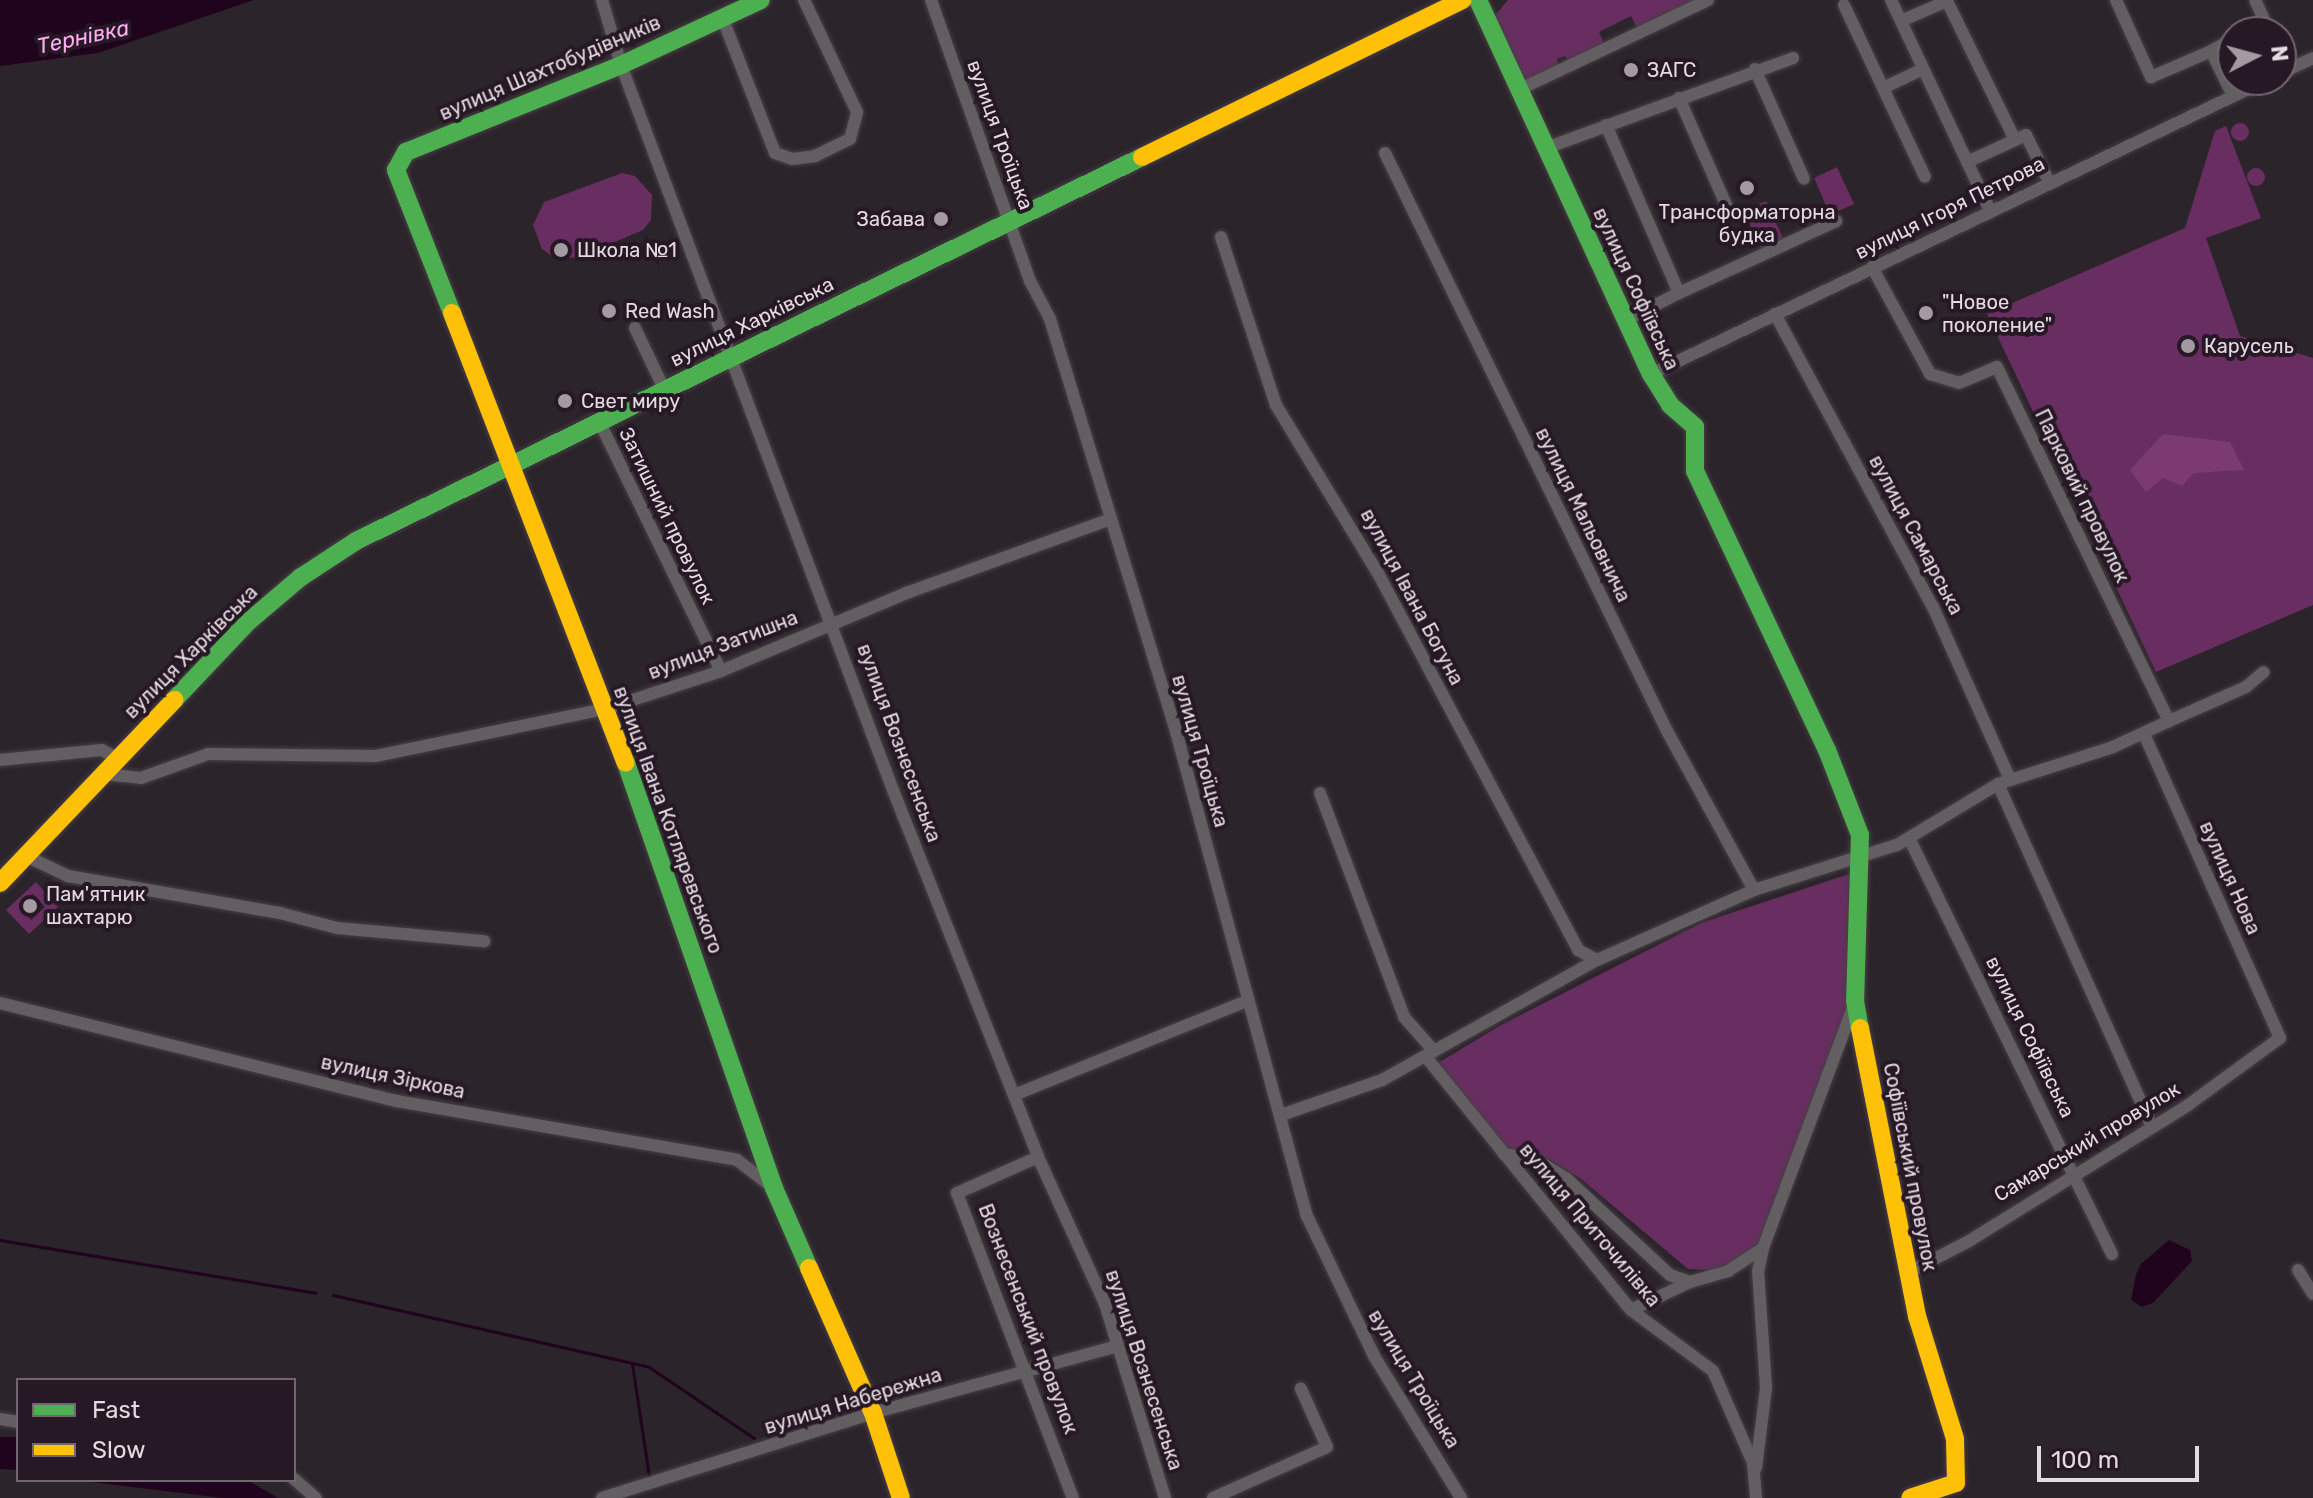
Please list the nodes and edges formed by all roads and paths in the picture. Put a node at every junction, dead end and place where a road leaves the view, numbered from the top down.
1 (602, 0) edge
2 (761, 0) edge
3 (804, 0) edge
4 (931, 0) edge
5 (1708, 0) edge
6 (1891, 0) edge
7 (1947, 0) edge
8 (2116, 0) edge
9 (1473, 1) edge
10 (1844, 5) dead end
11 (722, 17) junction
12 (1901, 21) junction
13 (2217, 48) edge
14 (2211, 51) junction
15 (1793, 58) dead end
16 (2217, 63) edge
17 (621, 65) junction
18 (1755, 69) junction
19 (1923, 69) junction
20 (1883, 88) junction
21 (1518, 90) junction
22 (2233, 96) edge
23 (1679, 98) junction
24 (1606, 125) junction
25 (2015, 140) junction
26 (1546, 148) junction
27 (1385, 153) dead end
28 (399, 157) joint
29 (1967, 162) junction
30 (1925, 177) dead end
31 (1804, 179) dead end
32 (2049, 182) junction
33 (1727, 207) dead end
34 (1990, 210) junction
35 (1010, 221) junction
36 (1836, 221) dead end
37 (1221, 237) dead end
38 (1872, 267) junction
39 (1679, 293) junction
40 (1775, 314) junction
41 (1626, 320) junction
42 (635, 328) dead end
43 (732, 357) junction
44 (1651, 374) junction
45 (664, 389) junction
46 (599, 421) junction
47 (508, 465) junction
48 (1108, 520) junction
49 (834, 624) junction
50 (721, 671) junction
51 (2264, 672) dead end
52 (605, 709) junction
53 (2169, 721) junction
54 (2144, 734) junction
55 (118, 759) junction
56 (0, 760) edge
57 (104, 774) junction
58 (2004, 782) junction
59 (1320, 793) dead end
60 (1909, 838) junction
61 (1863, 854) junction
62 (26, 856) junction
63 (0, 883) edge
64 (1754, 890) junction
65 (484, 941) dead end
66 (1597, 960) junction
67 (1247, 1001) junction
68 (1855, 1001) junction
69 (0, 1003) edge
70 (2280, 1038) joint
71 (1430, 1053) junction
72 (1014, 1095) junction
73 (1281, 1115) junction
74 (2152, 1127) junction
75 (759, 1146) junction
76 (1504, 1154) junction
77 (1038, 1157) junction
78 (737, 1160) junction
79 (2072, 1175) junction
80 (774, 1188) junction
81 (1763, 1248) junction
82 (2112, 1254) dead end
83 (2298, 1270) dead end
84 (1909, 1272) junction
85 (1690, 1282) junction
86 (2313, 1294) edge
87 (1631, 1310) junction
88 (1118, 1346) junction
89 (1029, 1371) junction
90 (1301, 1389) dead end
91 (873, 1413) junction
92 (1756, 1474) junction
93 (296, 1481) edge
94 (316, 1498) edge
95 (602, 1498) edge
96 (901, 1498) edge
97 (1073, 1498) edge
98 (1165, 1498) edge
99 (1213, 1498) edge
100 (1461, 1498) edge
101 (1756, 1498) edge
102 (1910, 1498) edge

1 - 17 street, вулиця Вознесенська
2 - 11 street, вулиця Шахтобудівників
3 - 11 street
4 - 35 street, вулиця Троїцька
5 - 21 street
6 - 12 street
7 - 12 street
7 - 25 street
8 - 14 street
9 - 21 street, вулиця Софіївська
9 - 35 street, вулиця Харківська
10 - 20 street
11 - 17 street, вулиця Шахтобудівників
12 - 19 street
13 - 14 street
14 - 16 street
15 - 18 street
17 - 28 street, вулиця Шахтобудівників
17 - 43 street, вулиця Вознесенська
18 - 23 street
18 - 31 street
19 - 20 street
19 - 29 street
20 - 30 street
21 - 26 street, вулиця Софіївська
22 - 32 street, вулиця Ігоря Петрова
23 - 24 street
23 - 33 street
24 - 26 street
24 - 39 street
25 - 29 street
25 - 32 street
26 - 41 street, вулиця Софіївська
27 - 64 street, вулиця Мальовнича
28 - 47 street, вулиця Івана Котляревського
29 - 34 street
32 - 34 street, вулиця Ігоря Петрова
34 - 38 street, вулиця Ігоря Петрова
35 - 43 street, вулиця Харківська
35 - 48 street, вулиця Троїцька
36 - 39 street
37 - 66 street, вулиця Івана Богуна
38 - 40 street, вулиця Ігоря Петрова
38 - 53 street, Парковий провулок
39 - 41 street
40 - 44 street, вулиця Ігоря Петрова
40 - 58 street, вулиця Самарська
41 - 44 street, вулиця Софіївська
42 - 45 street
43 - 45 street, вулиця Харківська
43 - 49 street, вулиця Вознесенська
44 - 61 street, вулиця Софіївська
45 - 46 street, вулиця Харківська
46 - 47 street, вулиця Харківська
46 - 50 street, Затишний провулок
47 - 52 street, вулиця Івана Котляревського
47 - 55 street, вулиця Харківська
48 - 49 street, вулиця Затишна
48 - 67 street, вулиця Троїцька
49 - 50 street, вулиця Затишна
49 - 72 street, вулиця Вознесенська
50 - 52 street, вулиця Затишна
51 - 53 street
52 - 57 street, вулиця Затишна
52 - 75 street, вулиця Івана Котляревського
53 - 54 street
54 - 58 street
54 - 70 street, вулиця Нова
55 - 56 street
55 - 57 street, вулиця Харківська
57 - 62 street, вулиця Харківська
58 - 60 street
58 - 74 street, вулиця Самарська
59 - 71 street, вулиця Приточилівка
60 - 61 street
60 - 79 street, вулиця Софіївська
61 - 64 street
61 - 68 street, Софіївський провулок
62 - 63 street, вулиця Харківська
62 - 65 street
64 - 66 street
66 - 71 street
67 - 72 street
67 - 73 street, вулиця Троїцька
68 - 81 street
68 - 84 street, Софіївський провулок
69 - 78 street, вулиця Зіркова
70 - 74 street, Самарський провулок
71 - 73 street
71 - 76 street, вулиця Приточилівка
72 - 77 street, вулиця Вознесенська
73 - 100 street, вулиця Троїцька
74 - 79 street, Самарський провулок
75 - 78 street
75 - 80 street, вулиця Івана Котляревського
76 - 85 street
76 - 87 street, вулиця Приточилівка
77 - 88 street, вулиця Вознесенська
77 - 89 street, Вознесенський провулок
78 - 80 street, вулиця Зіркова
79 - 82 street, вулиця Софіївська
79 - 84 street, Самарський провулок
80 - 91 street, вулиця Івана Котляревського
81 - 85 street
81 - 92 street
83 - 86 street
84 - 102 street, Софіївський провулок
85 - 87 street
87 - 92 street, вулиця Приточилівка
88 - 89 street, вулиця Набережна
88 - 98 street, вулиця Вознесенська
89 - 91 street, вулиця Набережна
89 - 97 street, Вознесенський провулок
90 - 99 street
91 - 95 street, вулиця Набережна
91 - 96 street, вулиця Івана Котляревського
92 - 101 street, вулиця Приточилівка
93 - 94 street

